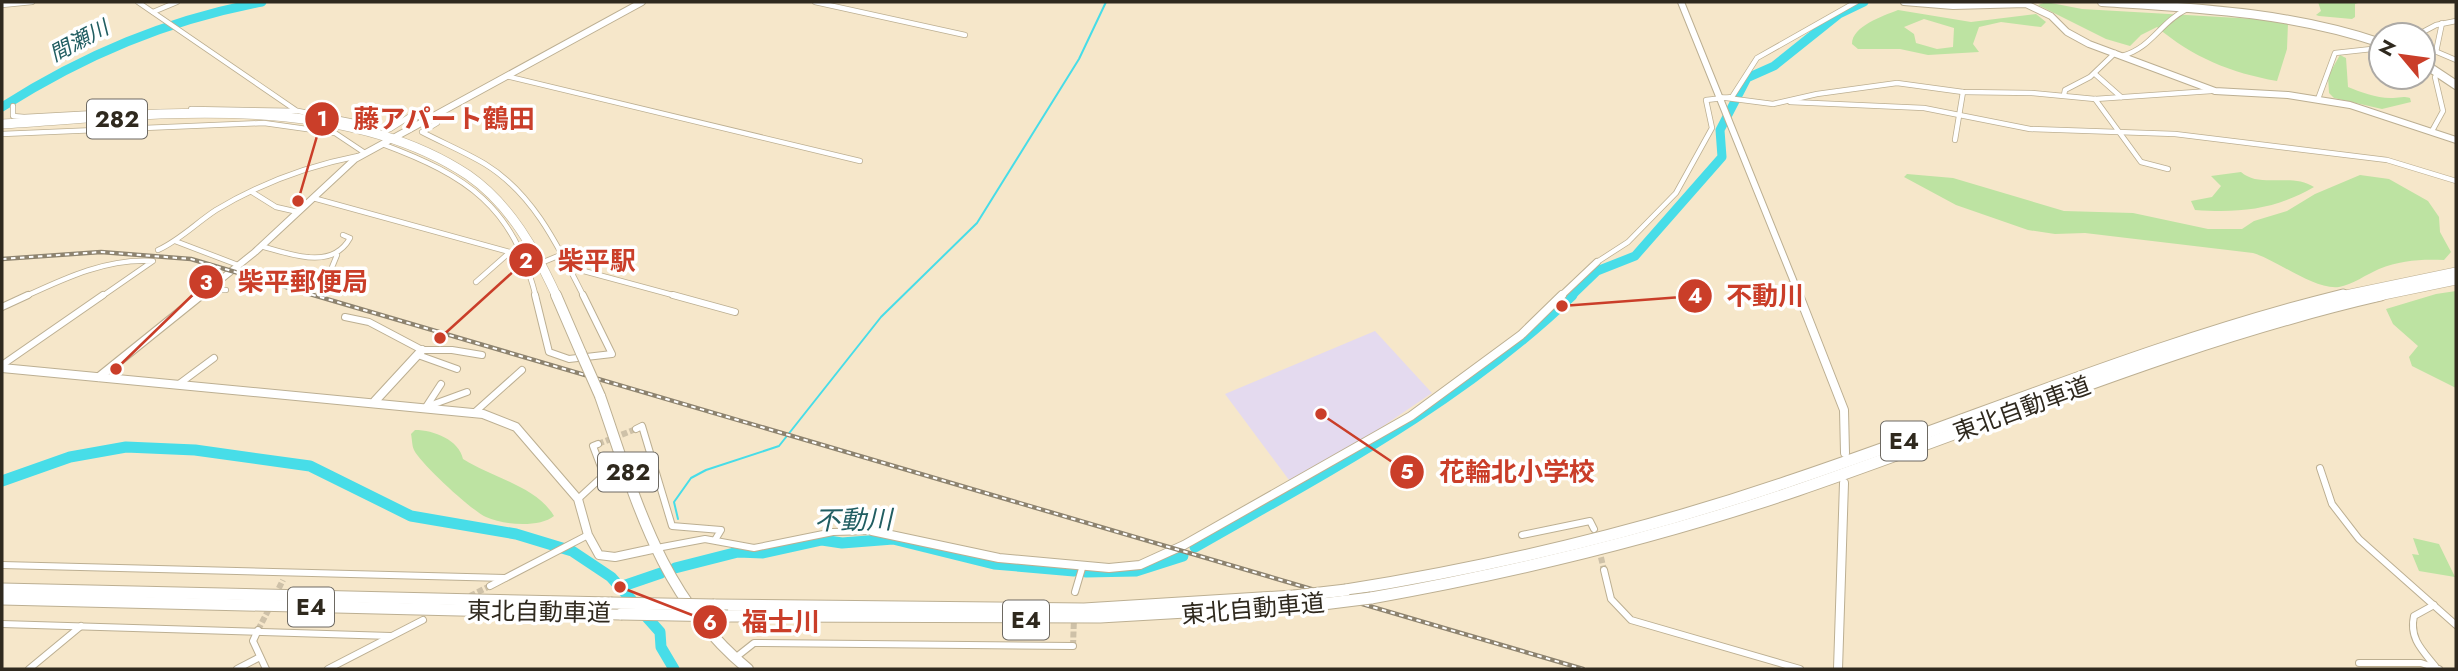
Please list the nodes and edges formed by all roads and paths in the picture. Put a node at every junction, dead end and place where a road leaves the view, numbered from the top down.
1 (32, 2) edge
2 (138, 2) edge
3 (177, 2) edge
4 (642, 2) edge
5 (815, 2) edge
6 (1681, 2) edge
7 (1856, 2) edge
8 (1904, 2) edge
9 (2102, 2) edge
10 (2207, 2) edge
11 (2015, 3) edge
12 (2, 5) edge
13 (2190, 8) junction
14 (153, 12) junction
15 (2456, 21) edge
16 (2442, 23) junction
17 (2437, 25) edge
18 (965, 35) dead end
19 (2367, 39) edge
20 (2367, 47) edge
21 (2437, 47) edge
22 (2437, 52) edge
23 (2115, 53) junction
24 (2122, 56) junction
25 (2456, 60) edge
26 (2439, 73) joint
27 (2095, 74) junction
28 (506, 76) junction
29 (2456, 85) edge
30 (2215, 91) junction
31 (1963, 92) junction
32 (2064, 95) junction
33 (1719, 97) junction
34 (2121, 97) junction
35 (1732, 99) joint
36 (2095, 99) junction
37 (2318, 99) junction
38 (1790, 102) junction
39 (13, 106) dead end
40 (298, 111) junction
41 (1961, 115) junction
42 (420, 117) dead end
43 (436, 120) dead end
44 (2, 124) edge
45 (2432, 131) junction
46 (2118, 132) junction
47 (2, 134) edge
48 (1955, 140) dead end
49 (2456, 140) edge
50 (386, 141) junction
51 (363, 154) junction
52 (860, 162) dead end
53 (2168, 169) dead end
54 (2456, 181) edge
55 (252, 192) junction
56 (313, 198) junction
57 (298, 212) junction
58 (343, 235) dead end
59 (175, 241) junction
60 (261, 246) junction
61 (158, 250) dead end
62 (510, 251) junction
63 (535, 253) junction
64 (563, 254) junction
65 (337, 255) junction
66 (524, 256) junction
67 (1597, 262) joint
68 (541, 263) junction
69 (238, 265) junction
70 (569, 267) junction
71 (2456, 272) edge
72 (2456, 280) edge
73 (476, 282) dead end
74 (208, 289) junction
75 (226, 290) dead end
76 (321, 294) dead end
77 (2, 307) edge
78 (735, 312) dead end
79 (345, 317) dead end
80 (420, 352) junction
81 (482, 355) dead end
82 (214, 358) dead end
83 (2, 366) edge
84 (457, 369) dead end
85 (522, 370) dead end
86 (99, 377) junction
87 (179, 384) junction
88 (441, 384) dead end
89 (467, 392) dead end
90 (374, 401) junction
91 (426, 407) junction
92 (475, 412) junction
93 (636, 429) dead end
94 (598, 444) dead end
95 (1845, 453) dead end
96 (2320, 468) dead end
97 (1844, 483) dead end
98 (578, 499) junction
99 (1594, 529) dead end
100 (872, 531) joint
101 (588, 535) junction
102 (1522, 535) dead end
103 (715, 540) junction
104 (657, 548) junction
105 (1083, 564) junction
106 (2, 565) edge
107 (286, 570) junction
108 (1604, 570) tunnel mouth
109 (505, 578) junction
110 (283, 580) tunnel mouth
111 (491, 586) tunnel mouth
112 (2, 589) edge
113 (1075, 592) dead end
114 (2, 598) edge
115 (2434, 606) junction
116 (423, 620) dead end
117 (2, 624) edge
118 (2456, 625) edge
119 (80, 626) junction
120 (257, 632) junction
121 (391, 636) junction
122 (1073, 646) dead end
123 (260, 657) junction
124 (733, 659) junction
125 (2359, 663) dead end
126 (2437, 668) edge
127 (29, 669) edge
128 (237, 669) edge
129 (266, 669) edge
130 (328, 669) edge
131 (748, 669) edge
132 (1800, 669) edge
133 (1838, 669) edge

1 - 12 street
2 - 14 street
3 - 14 street
4 - 28 street
5 - 18 street
6 - 33 street
7 - 33 street
8 - 11 street
9 - 13 main road
10 - 13 street
11 - 23 street
13 - 19 main road
13 - 24 street
14 - 40 street
15 - 16 street
16 - 17 street
16 - 21 street
20 - 37 street
22 - 25 street
23 - 24 street
23 - 27 street
24 - 30 street
26 - 29 main road
26 - 45 street
27 - 32 street
27 - 34 street
28 - 50 street
28 - 52 street
30 - 34 street
30 - 37 street
31 - 32 street
31 - 38 street
31 - 41 street
32 - 36 street
33 - 35 street
33 - 67 street
33 - 95 street
34 - 36 street
35 - 38 street
36 - 46 street
37 - 45 street
38 - 41 street
39 - 40 street
40 - 42 street
41 - 46 street
41 - 48 street
43 - 64 street
44 - 50 highway, 282
45 - 49 street
46 - 53 street
46 - 54 street
47 - 51 street
50 - 51 street
50 - 63 highway, 282
50 - 66 street
51 - 55 street
51 - 56 street
55 - 57 street
55 - 59 street
56 - 57 street
56 - 62 street
57 - 60 street
58 - 65 street
59 - 61 street
59 - 69 street
60 - 65 street
60 - 69 street
62 - 66 street
62 - 73 street
63 - 66 street
63 - 68 highway, 282
64 - 68 street
64 - 70 street
65 - 76 street
66 - 70 street
67 - 105 street
68 - 104 highway, 282, bridge
69 - 74 street
70 - 78 street
71 - 112 highway, 東北自動車道 / E4, bridge
72 - 114 highway, 東北自動車道 / E4, bridge
74 - 75 street
74 - 86 street
77 - 83 street
79 - 80 street
80 - 81 street
80 - 84 street
80 - 90 street
82 - 87 street
83 - 86 street
85 - 92 street
86 - 87 street
87 - 90 street
88 - 91 street
89 - 91 street
90 - 91 street
91 - 92 street
92 - 98 street
93 - 103 street
94 - 98 street
96 - 115 street
97 - 133 street
98 - 101 street
99 - 102 street
100 - 103 street
100 - 105 street
101 - 104 street
101 - 109 street
103 - 104 street
104 - 124 highway, 282
105 - 113 street
106 - 107 street
107 - 109 street
107 - 110 street
108 - 132 street
109 - 111 street
115 - 118 street
115 - 126 street
116 - 121 street
117 - 119 street
119 - 120 street
119 - 127 street
120 - 121 street
120 - 123 street
121 - 130 street
122 - 124 street
123 - 128 street
123 - 129 street
124 - 131 highway, 282
125 - 126 street

